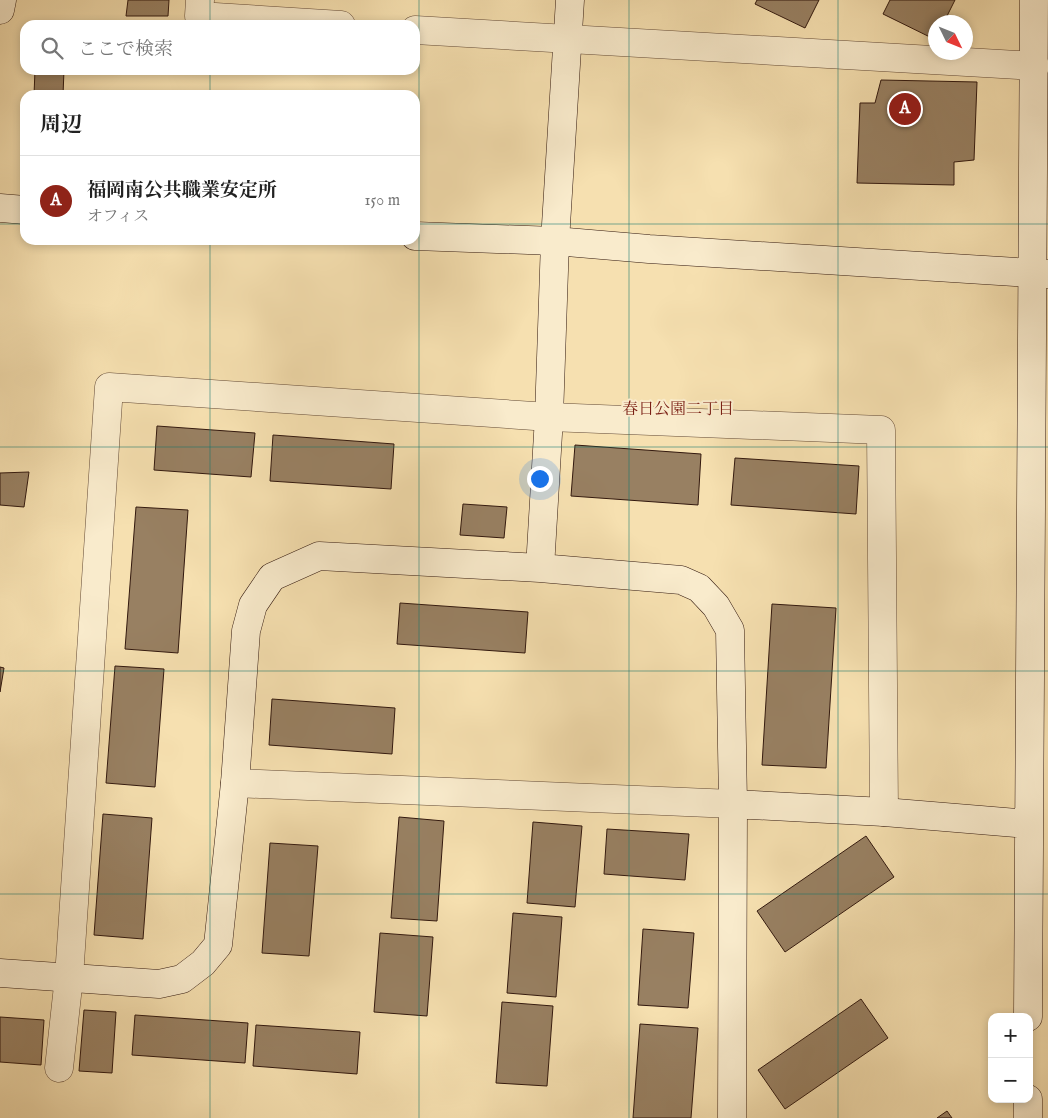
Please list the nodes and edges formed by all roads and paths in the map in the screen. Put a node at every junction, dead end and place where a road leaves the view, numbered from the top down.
1 (2, 0) edge
2 (200, 0) edge
3 (570, 0) edge
4 (1034, 0) edge
5 (0, 10) edge
6 (262, 20) edge
7 (420, 30) edge
8 (568, 40) junction
9 (1035, 66) junction
10 (0, 208) edge
11 (20, 210) edge
12 (420, 236) edge
13 (555, 241) junction
14 (1040, 274) edge
15 (550, 417) junction
16 (540, 568) junction
17 (235, 783) junction
18 (733, 804) junction
19 (884, 812) junction
20 (1029, 824) junction
21 (0, 973) edge
22 (69, 977) junction
23 (1028, 1013) edge
24 (59, 1068) dead end
25 (1028, 1103) edge
26 (732, 1118) edge
27 (1028, 1118) edge

1 - 5 street
2 - 6 street
3 - 8 street
4 - 9 street
7 - 8 street
8 - 9 street
8 - 13 street
9 - 14 street
10 - 11 street
12 - 13 street
13 - 14 street
13 - 15 street
14 - 20 street
15 - 16 street
15 - 19 street
15 - 22 street
16 - 17 street
16 - 18 street
17 - 18 street
17 - 22 street
18 - 19 street
18 - 26 street
19 - 20 street
20 - 23 street
21 - 22 street
22 - 24 street
25 - 27 street

